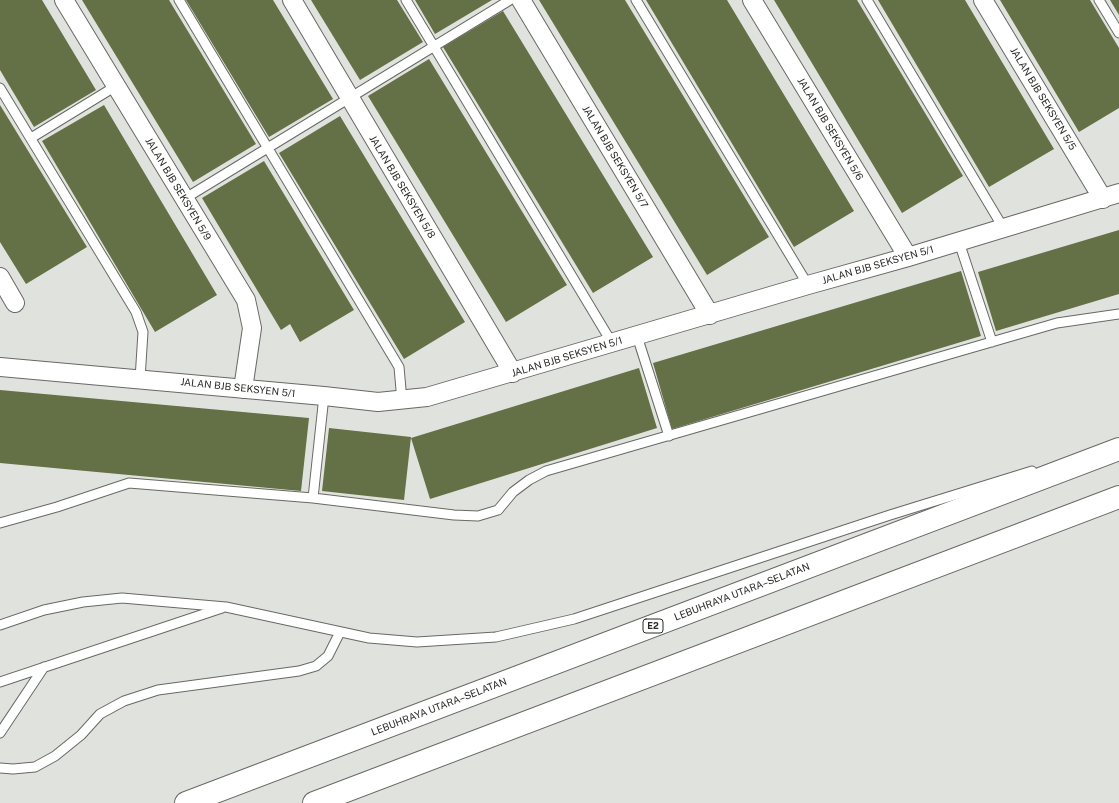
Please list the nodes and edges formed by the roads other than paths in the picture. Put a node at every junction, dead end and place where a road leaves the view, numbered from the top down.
1 (64, 0) edge
2 (179, 0) edge
3 (292, 0) edge
4 (406, 0) edge
5 (510, 0) edge
6 (521, 0) edge
7 (636, 0) edge
8 (752, 0) edge
9 (867, 0) edge
10 (983, 0) edge
11 (1099, 0) edge
12 (1119, 33) edge
13 (434, 46) junction
14 (116, 86) junction
15 (0, 88) edge
16 (350, 98) junction
17 (30, 138) junction
18 (268, 148) junction
19 (1111, 196) edge
20 (184, 199) junction
21 (1004, 229) junction
22 (959, 242) junction
23 (908, 257) junction
24 (0, 278) edge
25 (808, 285) junction
26 (15, 303) dead end
27 (1119, 314) edge
28 (710, 315) junction
29 (637, 336) junction
30 (992, 342) junction
31 (612, 343) junction
32 (0, 367) edge
33 (513, 373) junction
34 (140, 379) junction
35 (243, 388) junction
36 (324, 396) junction
37 (402, 401) junction
38 (669, 436) junction
39 (1119, 444) edge
40 (1119, 449) edge
41 (1119, 497) edge
42 (313, 498) junction
43 (0, 523) edge
44 (226, 606) junction
45 (0, 625) edge
46 (340, 632) junction
47 (44, 667) junction
48 (0, 682) edge
49 (0, 732) edge
50 (0, 768) edge
51 (186, 803) edge
52 (314, 803) edge

1 - 14 street, JALAN BJB SEKSYEN 5/9
2 - 18 lane
3 - 16 street, JALAN BJB SEKSYEN 5/8
4 - 13 lane
5 - 13 lane
6 - 28 street, JALAN BJB SEKSYEN 5/7
7 - 25 lane
8 - 23 street, JALAN BJB SEKSYEN 5/6
9 - 21 lane
10 - 19 street, JALAN BJB SEKSYEN 5/5
11 - 12 lane
13 - 16 lane
13 - 31 lane
14 - 17 lane
14 - 20 street, JALAN BJB SEKSYEN 5/9
15 - 17 lane
16 - 18 lane
16 - 33 street, JALAN BJB SEKSYEN 5/8
17 - 34 lane
18 - 20 lane
18 - 37 lane
19 - 21 street, JALAN BJB SEKSYEN 5/1
20 - 35 street, JALAN BJB SEKSYEN 5/9
21 - 22 street, JALAN BJB SEKSYEN 5/1
22 - 23 street, JALAN BJB SEKSYEN 5/1
22 - 30 lane
23 - 25 street, JALAN BJB SEKSYEN 5/1
24 - 26 street
25 - 28 street, JALAN BJB SEKSYEN 5/1
27 - 30 lane
28 - 29 street, JALAN BJB SEKSYEN 5/1
29 - 31 street, JALAN BJB SEKSYEN 5/1
29 - 38 lane
30 - 38 lane
31 - 33 street, JALAN BJB SEKSYEN 5/1
32 - 34 street, JALAN BJB SEKSYEN 5/1
33 - 37 street, JALAN BJB SEKSYEN 5/1
34 - 35 street, JALAN BJB SEKSYEN 5/1
35 - 36 street, JALAN BJB SEKSYEN 5/1
36 - 37 street, JALAN BJB SEKSYEN 5/1
36 - 42 lane
38 - 42 lane
39 - 46 lane
40 - 51 highway, LEBUHRAYA UTARA–SELATAN / E2
41 - 52 highway
42 - 43 lane
44 - 45 lane
44 - 46 lane
44 - 47 lane
46 - 50 lane
47 - 48 lane
47 - 49 lane

